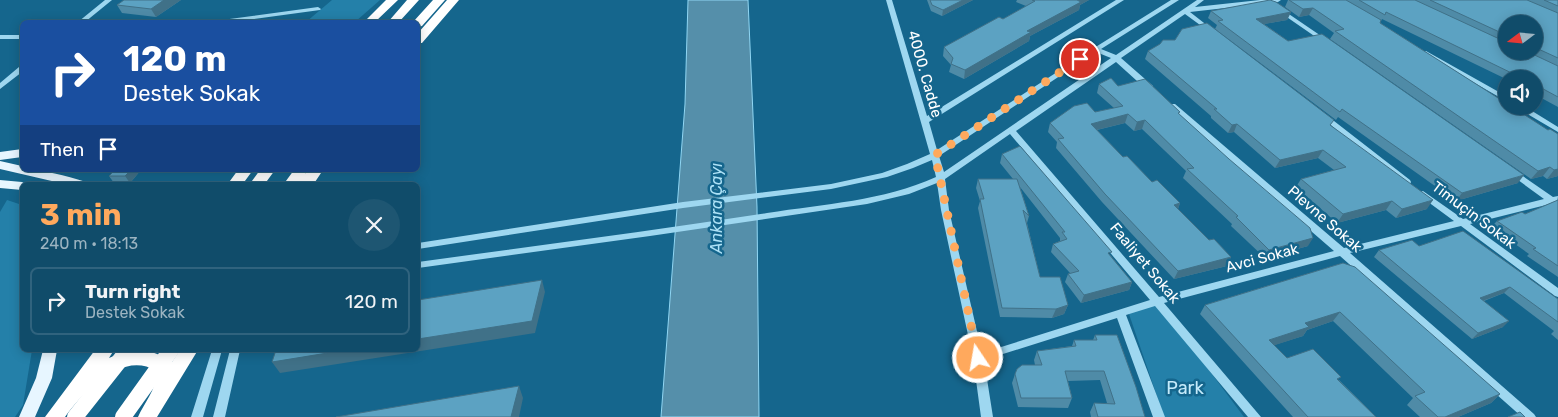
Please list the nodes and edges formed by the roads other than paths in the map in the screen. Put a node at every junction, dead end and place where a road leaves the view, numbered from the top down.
1 (109, 0) edge
2 (392, 0) edge
3 (413, 0) edge
4 (439, 0) edge
5 (453, 0) edge
6 (889, 0) edge
7 (1121, 0) edge
8 (1160, 0) edge
9 (1176, 0) edge
10 (1201, 0) edge
11 (1278, 0) edge
12 (1268, 1) edge
13 (1167, 5) junction
14 (318, 10) dead end
15 (1185, 11) junction
16 (84, 20) edge
17 (238, 20) edge
18 (371, 20) edge
19 (395, 20) edge
20 (420, 22) edge
21 (1216, 35) edge
22 (20, 37) edge
23 (0, 38) edge
24 (420, 38) edge
25 (1333, 47) edge
26 (1418, 48) edge
27 (1096, 49) junction
28 (1116, 58) junction
29 (20, 71) edge
30 (0, 87) edge
31 (1498, 94) edge
32 (1318, 113) edge
33 (1533, 115) edge
34 (925, 121) junction
35 (1011, 130) junction
36 (1558, 130) edge
37 (20, 153) edge
38 (935, 155) junction
39 (0, 156) edge
40 (0, 166) edge
41 (1503, 167) edge
42 (20, 170) edge
43 (32, 172) edge
44 (244, 172) edge
45 (266, 172) edge
46 (941, 178) junction
47 (73, 182) edge
48 (236, 182) edge
49 (258, 182) edge
50 (0, 184) edge
51 (20, 186) edge
52 (1556, 201) edge
53 (1460, 222) junction
54 (420, 246) edge
55 (1342, 252) junction
56 (420, 266) edge
57 (1558, 293) edge
58 (1158, 301) junction
59 (1121, 314) junction
60 (50, 352) edge
61 (104, 352) edge
62 (126, 352) edge
63 (170, 352) edge
64 (187, 352) edge
65 (216, 352) edge
66 (234, 352) edge
67 (978, 358) junction
68 (159, 398) junction
69 (66, 401) junction
70 (27, 417) edge
71 (54, 417) edge
72 (75, 417) edge
73 (123, 417) edge
74 (147, 417) edge
75 (197, 417) edge
76 (218, 417) edge
77 (987, 417) edge
78 (1159, 417) edge
79 (1255, 417) edge
80 (1530, 417) edge

1 - 16 street
2 - 18 highway
3 - 19 highway
4 - 20 highway
5 - 24 highway
6 - 34 street, 4000. Cadde
7 - 34 street
8 - 13 street
9 - 13 street
10 - 15 street
11 - 12 street
12 - 15 street
12 - 25 street
13 - 27 street
14 - 17 street
15 - 21 street
15 - 28 street
22 - 23 street
26 - 31 street
27 - 28 street, Plevne Sokak
27 - 38 street
28 - 35 street
28 - 55 street, Plevne Sokak
29 - 30 street
32 - 53 street, Timuçin Sokak
33 - 36 street
34 - 38 street, 4000. Cadde
35 - 46 street
35 - 58 street, Faaliyet Sokak
37 - 39 main road
38 - 46 street, 4000. Cadde
38 - 54 street
40 - 42 main road
41 - 52 street
43 - 47 main road
44 - 48 highway
45 - 49 highway
46 - 56 street
46 - 67 street, 4000. Cadde
50 - 51 main road
52 - 53 street, Avci Sokak
53 - 55 street, Avci Sokak
53 - 57 street, Timuçin Sokak
55 - 58 street, Avci Sokak
55 - 80 street, Plevne Sokak
58 - 59 street, Avci Sokak
58 - 79 street, Faaliyet Sokak
59 - 67 street, Avci Sokak
59 - 78 street
60 - 70 main road
61 - 69 highway
62 - 72 highway, bridge
63 - 73 highway, bridge
64 - 68 highway
65 - 75 street
66 - 76 street
67 - 77 street, 4000. Cadde
68 - 69 highway
68 - 74 highway
69 - 71 highway

